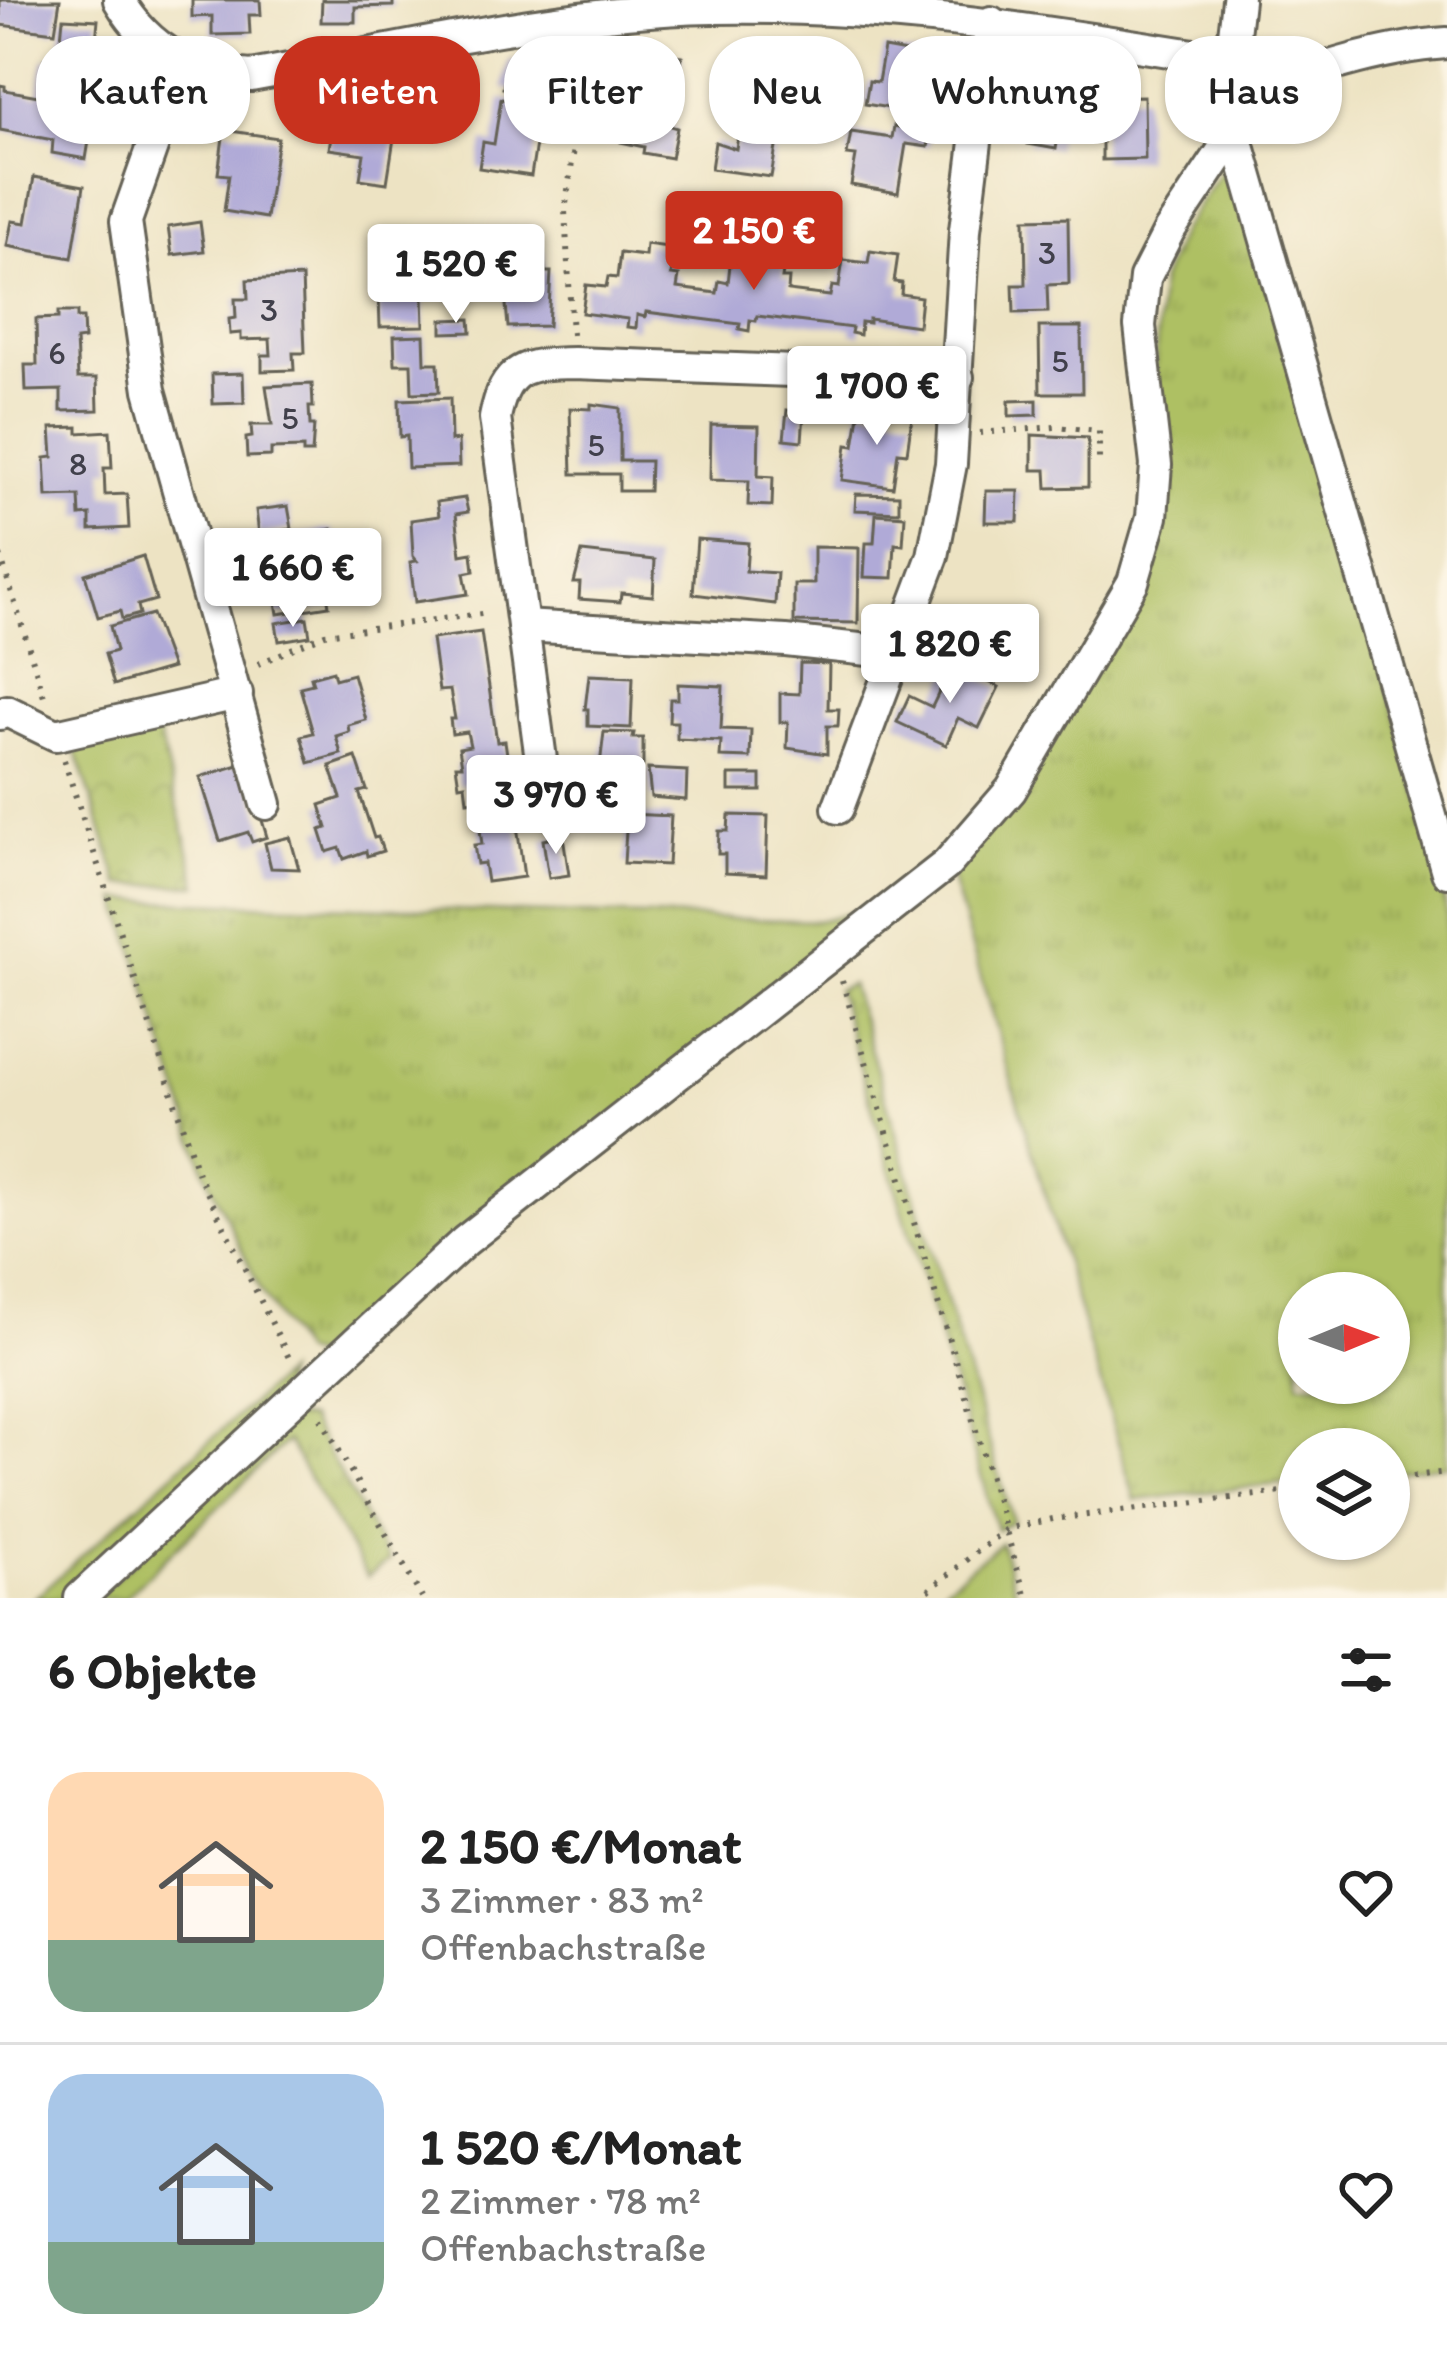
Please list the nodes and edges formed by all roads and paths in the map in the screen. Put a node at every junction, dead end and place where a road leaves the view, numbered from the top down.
1 (119, 0) edge
2 (1238, 0) edge
3 (594, 16) junction
4 (991, 22) junction
5 (148, 36) edge
6 (1234, 36) edge
7 (1447, 43) edge
8 (1165, 50) edge
9 (1342, 63) edge
10 (250, 76) edge
11 (153, 144) edge
12 (1227, 144) edge
13 (1238, 144) edge
14 (574, 363) junction
15 (958, 377) junction
16 (953, 435) junction
17 (1100, 459) dead end
18 (0, 555) edge
19 (521, 617) junction
20 (896, 653) junction
21 (235, 685) junction
22 (0, 714) edge
23 (56, 735) junction
24 (266, 804) dead end
25 (547, 804) dead end
26 (838, 808) dead end
27 (1447, 872) edge
28 (834, 955) junction
29 (305, 1389) junction
30 (1447, 1472) edge
31 (1410, 1476) edge
32 (1278, 1492) edge
33 (1006, 1529) junction
34 (80, 1598) edge
35 (422, 1598) edge
36 (919, 1598) edge
37 (1027, 1598) edge

1 - 5 street
2 - 6 street
3 - 4 street
3 - 10 street
3 - 14 path
4 - 8 street
4 - 15 street
7 - 9 street
11 - 21 street
12 - 28 street
13 - 27 street
14 - 15 street
14 - 19 street
15 - 16 street
16 - 17 path
16 - 20 street
18 - 23 path
19 - 20 street
19 - 21 path
19 - 25 street
20 - 26 street
21 - 23 street
21 - 24 street
22 - 23 street
23 - 29 path
28 - 29 street
28 - 33 path
29 - 34 street
29 - 35 path
30 - 31 path
32 - 33 path
33 - 36 path
33 - 37 path

